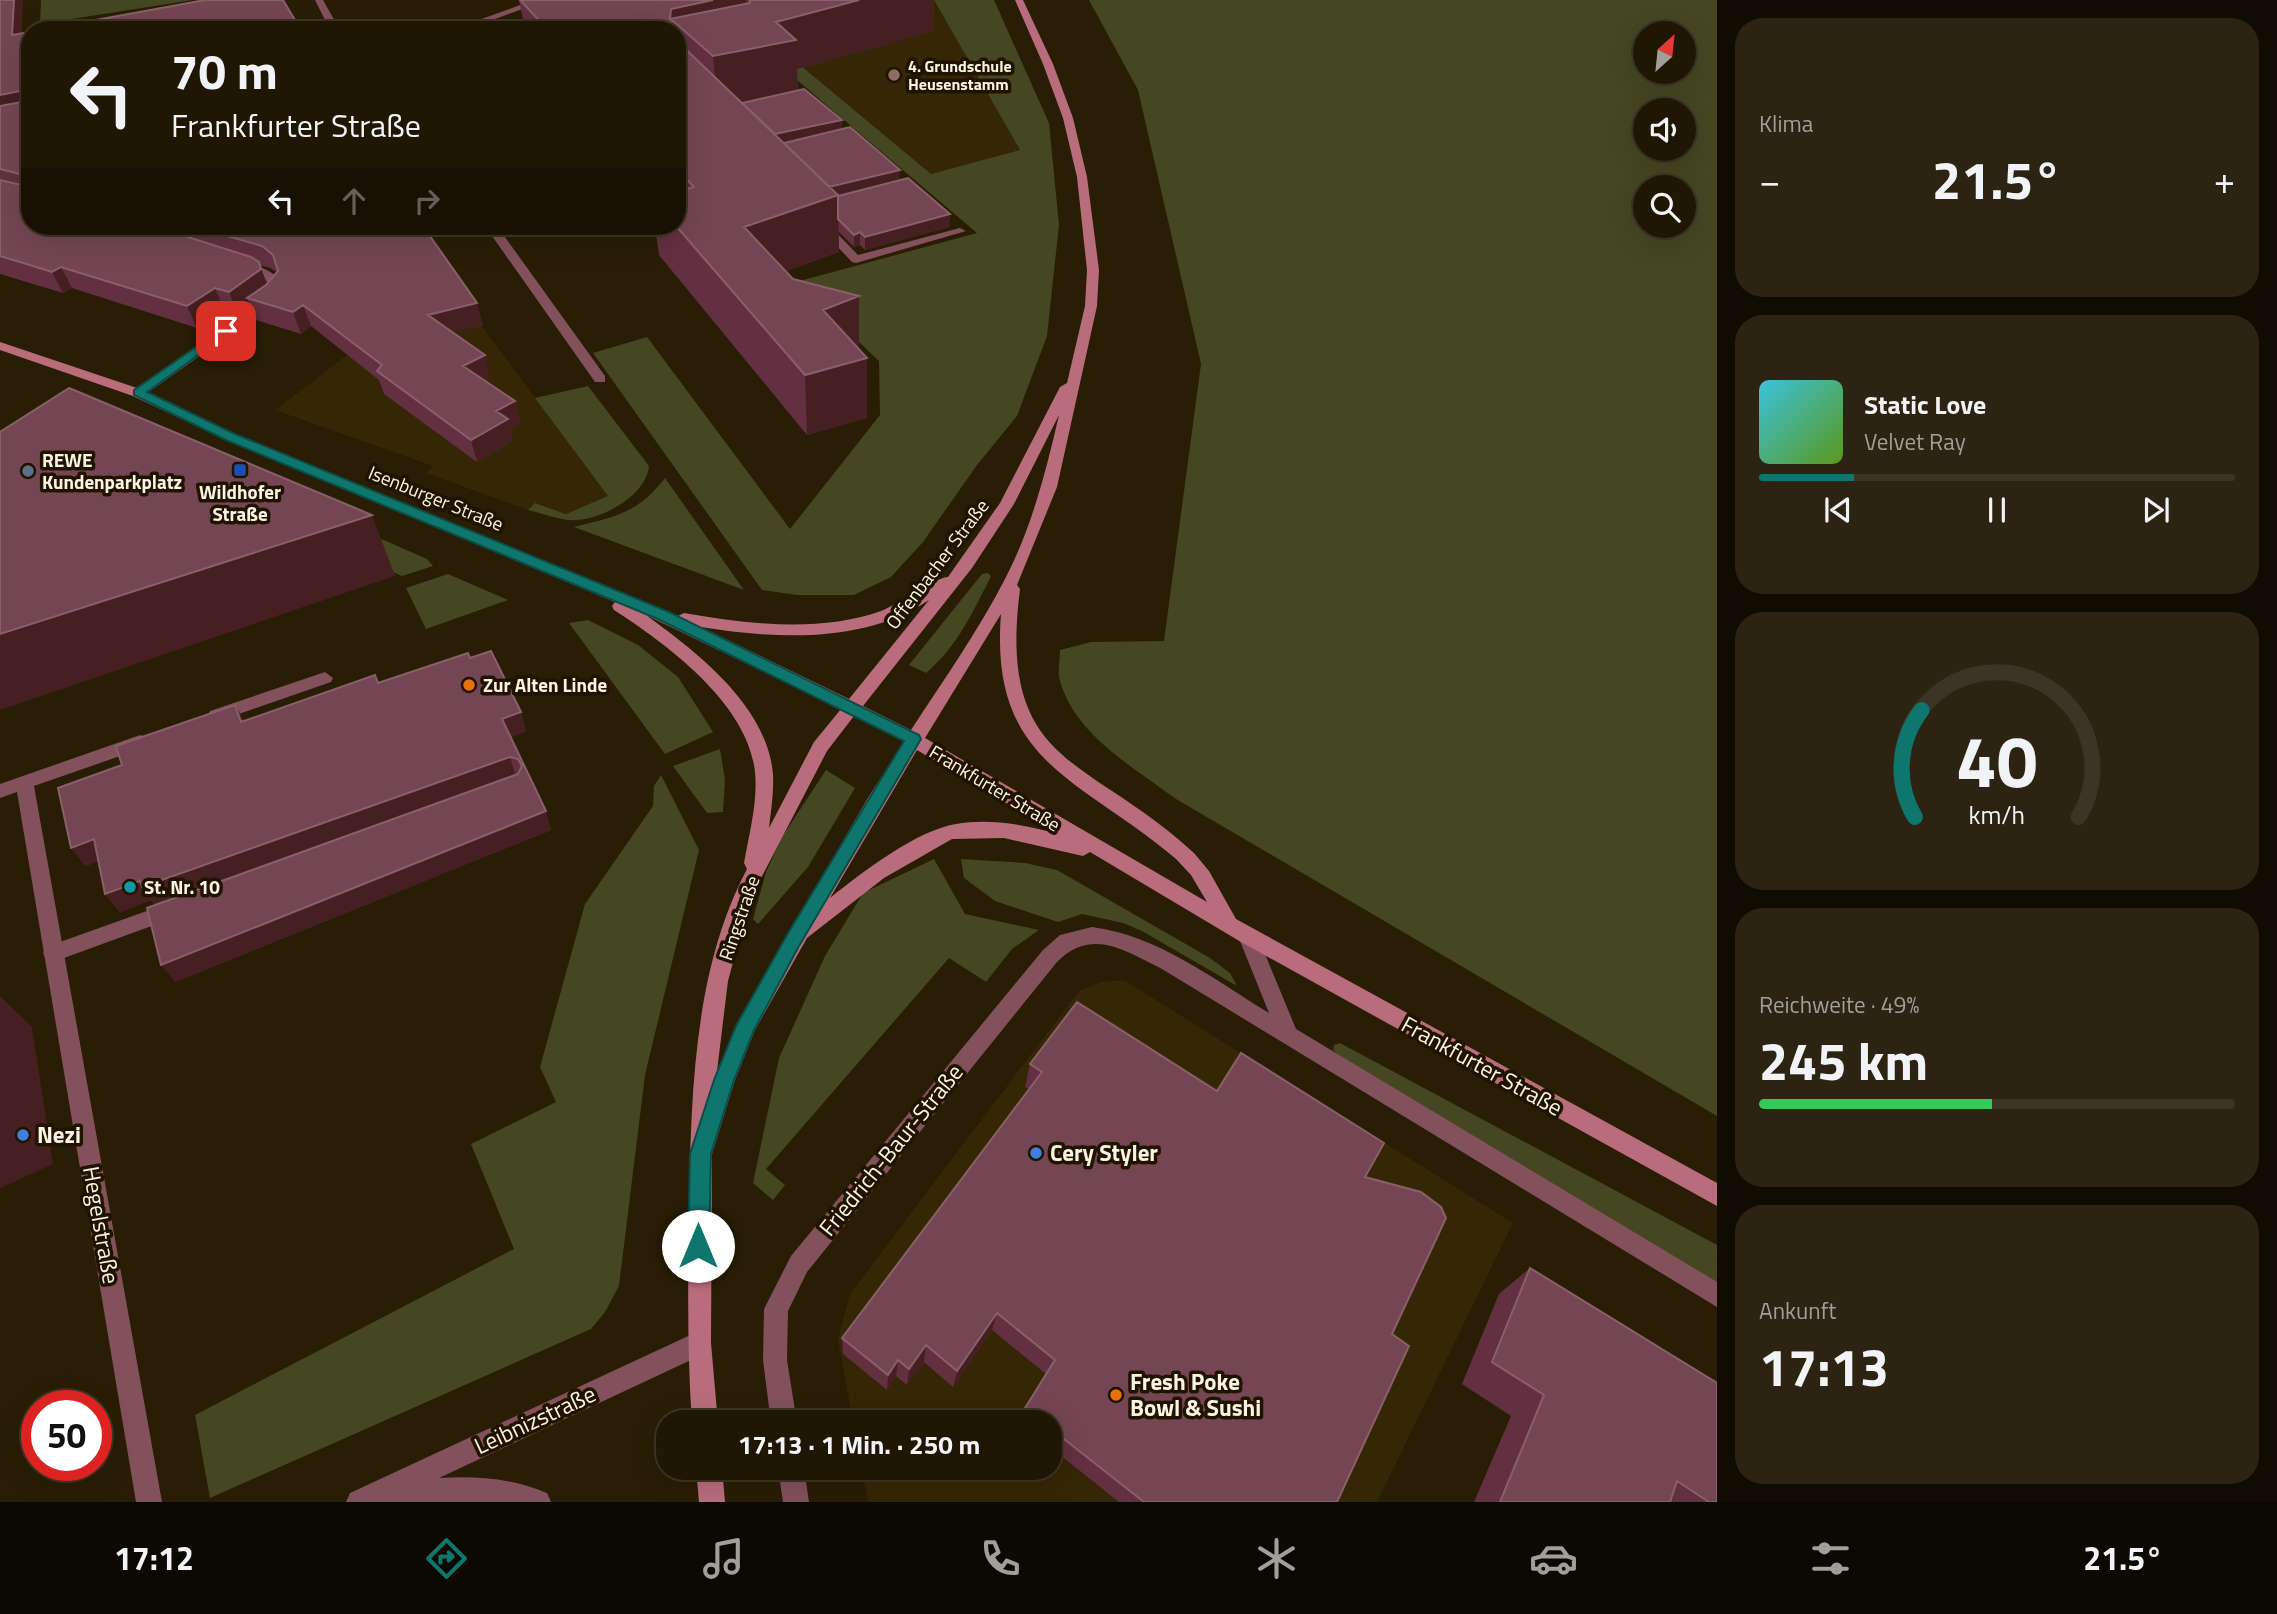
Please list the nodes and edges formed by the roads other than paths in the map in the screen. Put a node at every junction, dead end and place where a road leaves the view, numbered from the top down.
1 (319, 0) edge
2 (543, 0) edge
3 (1019, 0) edge
4 (330, 21) edge
5 (481, 21) edge
6 (818, 220) edge
7 (960, 231) dead end
8 (497, 235) edge
9 (226, 261) edge
10 (0, 346) edge
11 (1080, 362) junction
12 (600, 379) dead end
13 (138, 393) junction
14 (967, 564) junction
15 (562, 572) junction
16 (1014, 577) junction
17 (663, 616) junction
18 (325, 678) dead end
19 (850, 707) junction
20 (205, 720) edge
21 (153, 738) edge
22 (914, 739) junction
23 (24, 782) junction
24 (0, 791) edge
25 (1106, 855) junction
26 (750, 881) junction
27 (184, 906) edge
28 (1239, 931) junction
29 (793, 940) junction
30 (54, 953) junction
31 (1288, 1034) junction
32 (701, 1154) junction
33 (1717, 1195) edge
34 (1717, 1295) edge
35 (699, 1343) junction
36 (704, 1410) edge
37 (782, 1410) edge
38 (710, 1480) edge
39 (793, 1480) edge
40 (364, 1499) edge
41 (149, 1502) edge
42 (538, 1502) edge
43 (712, 1502) edge
44 (796, 1502) edge

1 - 4 street
2 - 5 street
3 - 11 main road, Offenbacher Straße
6 - 7 street
8 - 12 street
9 - 13 street
10 - 13 main road, Isenburger Straße
11 - 14 main road, Offenbacher Straße
11 - 16 main road, Offenbacher Straße
13 - 15 main road, Isenburger Straße
14 - 17 main road
14 - 19 main road, Offenbacher Straße
15 - 17 main road, Isenburger Straße
15 - 26 main road
16 - 22 main road, Offenbacher Straße
16 - 28 main road
17 - 19 main road, Isenburger Straße
18 - 20 street
19 - 22 main road, Frankfurter Straße
19 - 26 main road, Ringstraße
21 - 23 street
22 - 25 main road, Frankfurter Straße
22 - 29 main road, Ringstraße
23 - 24 street
23 - 30 street, Hegelstraße
25 - 28 main road, Frankfurter Straße
25 - 29 main road
26 - 32 main road, Ringstraße
27 - 30 street
28 - 31 street
28 - 33 main road, Frankfurter Straße
29 - 32 main road, Ringstraße
30 - 41 street, Hegelstraße
31 - 34 street
31 - 37 street, Friedrich-Baur-Straße
32 - 35 main road, Ringstraße
35 - 36 main road, Ringstraße
35 - 40 street, Leibnizstraße
38 - 43 main road
39 - 44 street
40 - 42 street, Leibnizstraße

